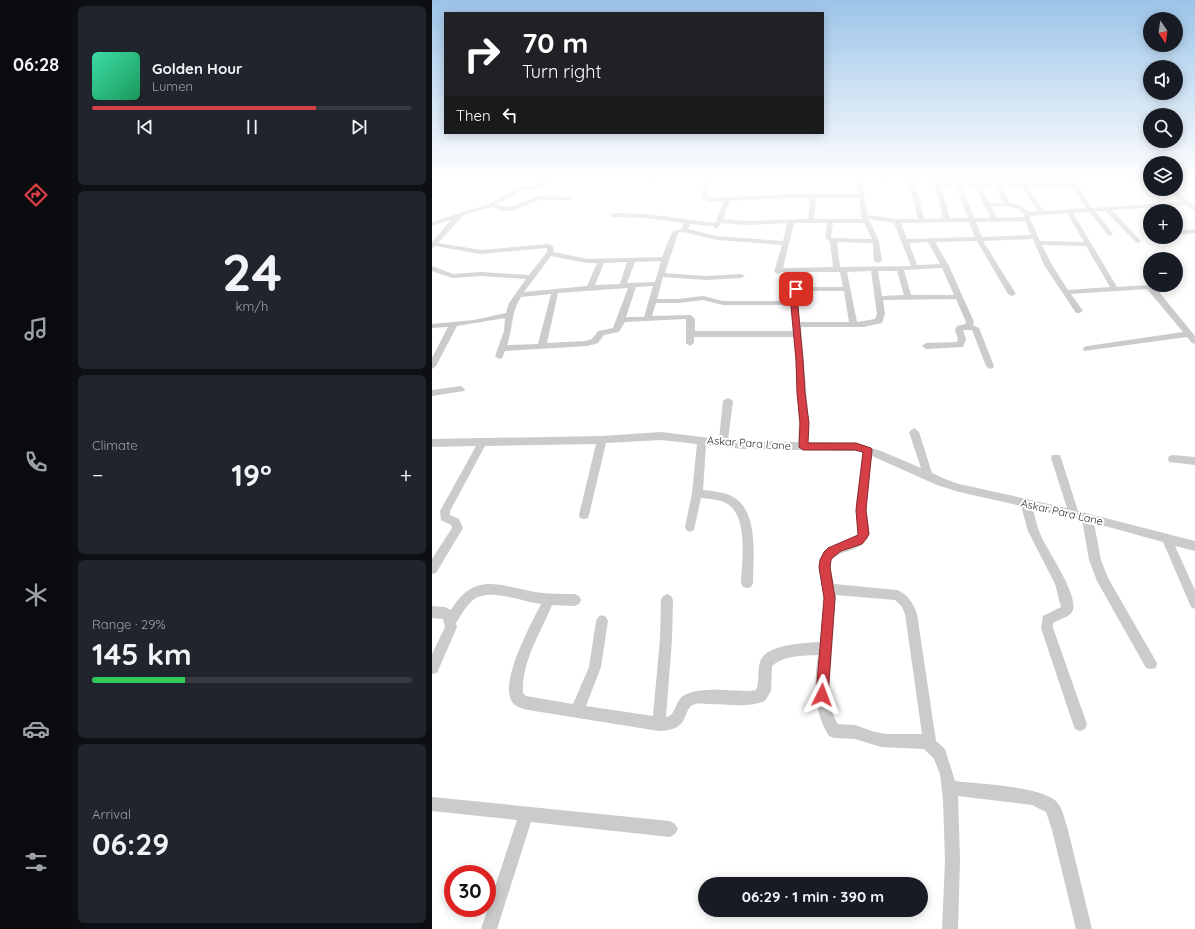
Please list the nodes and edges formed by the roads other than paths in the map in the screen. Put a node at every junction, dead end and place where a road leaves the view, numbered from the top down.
1 (454, 221) edge
2 (684, 221) edge
3 (783, 221) edge
4 (791, 221) edge
5 (830, 221) edge
6 (867, 221) edge
7 (897, 221) edge
8 (972, 221) edge
9 (1029, 221) edge
10 (1074, 221) edge
11 (1100, 221) edge
12 (1119, 221) edge
13 (688, 222) junction
14 (718, 223) junction
15 (684, 230) junction
16 (1195, 232) edge
17 (1183, 233) edge
18 (1110, 234) dead end
19 (712, 237) junction
20 (834, 240) junction
21 (979, 240) junction
22 (1037, 240) junction
23 (876, 241) junction
24 (904, 241) junction
25 (931, 241) junction
26 (1138, 241) dead end
27 (785, 243) junction
28 (1087, 244) junction
29 (432, 245) edge
30 (550, 253) junction
31 (632, 259) junction
32 (665, 259) junction
33 (601, 261) junction
34 (878, 261) dead end
35 (945, 266) junction
36 (432, 268) edge
37 (915, 268) junction
38 (840, 269) junction
39 (874, 269) junction
40 (900, 269) junction
41 (798, 270) junction
42 (660, 276) junction
43 (740, 276) dead end
44 (531, 277) junction
45 (658, 284) junction
46 (623, 285) junction
47 (633, 285) junction
48 (590, 287) junction
49 (796, 289) junction
50 (847, 289) junction
51 (1115, 289) junction
52 (555, 292) junction
53 (1066, 292) junction
54 (1012, 294) dead end
55 (518, 295) junction
56 (958, 297) junction
57 (879, 298) junction
58 (908, 298) junction
59 (652, 301) junction
60 (794, 303) junction
61 (1079, 312) dead end
62 (509, 316) junction
63 (647, 319) junction
64 (622, 320) junction
65 (454, 324) junction
66 (796, 324) junction
67 (854, 325) junction
68 (432, 326) edge
69 (968, 326) junction
70 (690, 334) junction
71 (797, 334) junction
72 (1189, 334) junction
73 (1195, 341) edge
74 (690, 343) dead end
75 (542, 346) junction
76 (926, 346) dead end
77 (1087, 349) dead end
78 (432, 366) edge
79 (990, 366) dead end
80 (462, 389) dead end
81 (432, 393) edge
82 (728, 401) dead end
83 (914, 432) dead end
84 (602, 440) junction
85 (702, 440) junction
86 (723, 442) junction
87 (432, 443) edge
88 (482, 443) junction
89 (803, 447) junction
90 (868, 450) junction
91 (1056, 458) dead end
92 (1173, 459) dead end
93 (1195, 461) edge
94 (928, 475) junction
95 (697, 493) junction
96 (1026, 504) junction
97 (1074, 514) junction
98 (584, 515) dead end
99 (1087, 517) junction
100 (690, 527) dead end
101 (1167, 538) junction
102 (1195, 546) edge
103 (432, 568) edge
104 (747, 583) dead end
105 (829, 588) junction
106 (549, 599) junction
107 (575, 600) dead end
108 (667, 600) dead end
109 (1195, 603) edge
110 (432, 612) edge
111 (451, 621) junction
112 (602, 621) dead end
113 (825, 648) junction
114 (1151, 663) dead end
115 (432, 668) edge
116 (577, 712) junction
117 (659, 724) junction
118 (1080, 724) dead end
119 (930, 744) junction
120 (949, 788) junction
121 (432, 804) edge
122 (526, 814) junction
123 (670, 829) dead end
124 (489, 929) edge
125 (950, 929) edge
126 (1084, 929) edge

1 - 29 street
2 - 13 street
3 - 14 street
4 - 27 street
5 - 20 street
6 - 23 street
7 - 24 street
8 - 21 street
9 - 22 street
10 - 28 street
11 - 18 street
12 - 26 street
13 - 14 street
13 - 15 street
14 - 19 street
15 - 19 street
15 - 32 street
16 - 17 street
19 - 27 street
20 - 23 street
20 - 38 street
21 - 22 street
21 - 25 street
21 - 54 street
22 - 28 street
22 - 53 street
23 - 34 street
24 - 25 street
24 - 37 street
25 - 35 street
27 - 41 street
28 - 51 street
29 - 30 street
30 - 33 street
30 - 44 street
31 - 32 street
31 - 33 street
31 - 46 street
32 - 42 street
33 - 48 street
35 - 37 street
35 - 56 street
36 - 44 street
37 - 40 street
38 - 39 street
38 - 41 street
38 - 50 street
39 - 40 street
39 - 57 street
40 - 58 street
41 - 49 street
42 - 43 street
42 - 45 street
44 - 55 street
45 - 47 street
45 - 59 street
46 - 47 street
46 - 48 street
47 - 64 street
48 - 52 street
49 - 50 street
49 - 60 street
50 - 67 street
51 - 53 street
51 - 72 street
52 - 55 street
52 - 75 street
53 - 61 street
55 - 62 street
56 - 58 street
56 - 69 street
57 - 58 street
57 - 67 street
59 - 60 street
59 - 63 street
60 - 66 street
62 - 65 street
62 - 75 street
63 - 64 street
63 - 70 street
64 - 75 street
65 - 68 street
65 - 78 street
66 - 67 street
66 - 71 street
69 - 76 street
69 - 79 street
70 - 71 street
70 - 74 street
71 - 89 street
72 - 73 street
72 - 77 street
80 - 81 street
82 - 86 street
83 - 94 street
84 - 85 street, Askar Para Lane
84 - 88 street, Askar Para Lane
84 - 98 street
85 - 86 street, Askar Para Lane
85 - 95 street
86 - 89 street, Askar Para Lane
87 - 88 street, Askar Para Lane
88 - 103 street
89 - 90 street, Askar Para Lane
90 - 94 street, Askar Para Lane
90 - 105 street
91 - 97 street
92 - 93 street
94 - 96 street, Askar Para Lane
95 - 100 street
95 - 104 street
96 - 97 street, Askar Para Lane
96 - 118 street
97 - 99 street, Askar Para Lane
99 - 101 street, Askar Para Lane
99 - 114 street
101 - 102 street, Askar Para Lane
101 - 109 street
105 - 113 street
105 - 119 street
106 - 107 street
106 - 111 street
106 - 116 street
108 - 117 street
110 - 111 street
111 - 115 street
112 - 116 street
113 - 117 street
113 - 119 street
116 - 117 street
119 - 120 street
120 - 125 street
120 - 126 street
121 - 122 street
122 - 123 street
122 - 124 street

